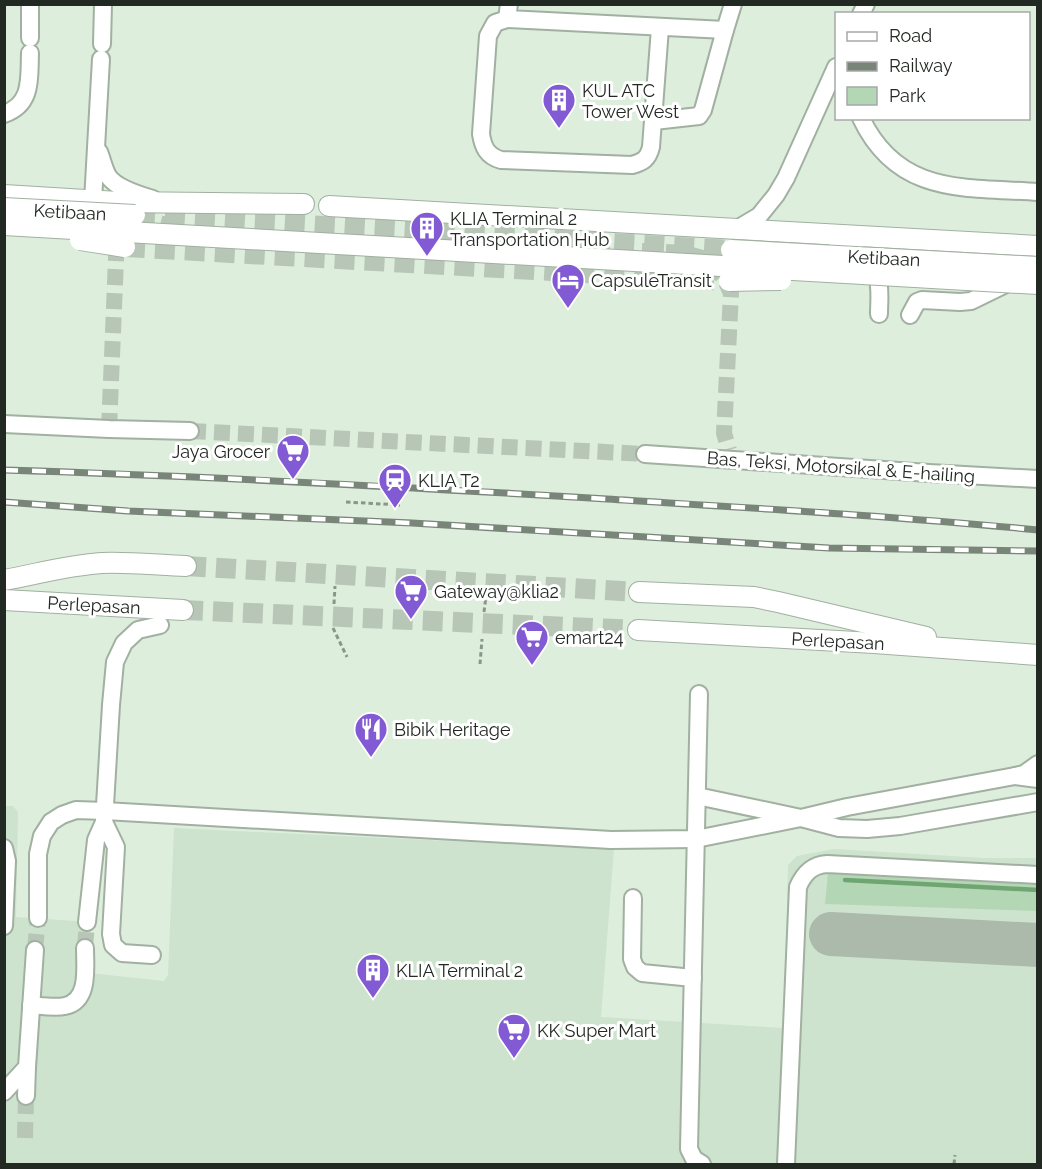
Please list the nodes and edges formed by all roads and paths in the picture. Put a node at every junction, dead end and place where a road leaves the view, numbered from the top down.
1 (30, 4) edge
2 (103, 4) edge
3 (733, 4) edge
4 (508, 12) edge
5 (660, 28) junction
6 (725, 30) junction
7 (835, 71) edge
8 (4, 114) edge
9 (862, 120) edge
10 (654, 121) junction
11 (96, 144) junction
12 (1038, 192) edge
13 (4, 195) edge
14 (93, 201) junction
15 (118, 202) junction
16 (165, 203) junction
17 (304, 204) dead end
18 (328, 206) dead end
19 (4, 208) edge
20 (137, 215) joint
21 (4, 216) edge
22 (4, 225) edge
23 (737, 229) junction
24 (822, 234) junction
25 (1038, 246) edge
26 (125, 247) tunnel mouth
27 (730, 250) tunnel mouth
28 (939, 262) junction
29 (1038, 268) edge
30 (729, 281) tunnel mouth
31 (1038, 284) edge
32 (879, 314) dead end
33 (910, 315) dead end
34 (4, 424) edge
35 (190, 431) tunnel mouth
36 (645, 454) tunnel mouth
37 (1038, 479) edge
38 (346, 502) dead end
39 (400, 505) dead end
40 (186, 566) tunnel mouth
41 (4, 580) edge
42 (335, 586) dead end
43 (639, 592) tunnel mouth
44 (486, 596) dead end
45 (4, 600) edge
46 (334, 604) dead end
47 (183, 610) tunnel mouth
48 (484, 612) dead end
49 (160, 625) dead end
50 (333, 628) dead end
51 (638, 630) tunnel mouth
52 (482, 639) dead end
53 (999, 653) junction
54 (1038, 655) edge
55 (347, 657) dead end
56 (480, 664) dead end
57 (699, 694) dead end
58 (1038, 764) edge
59 (1015, 776) junction
60 (1038, 779) edge
61 (697, 796) junction
62 (1038, 802) edge
63 (105, 816) junction
64 (801, 818) junction
65 (696, 839) junction
66 (4, 848) edge
67 (1038, 874) edge
68 (633, 898) dead end
69 (38, 918) tunnel mouth
70 (87, 922) tunnel mouth
71 (4, 926) edge
72 (85, 948) tunnel mouth
73 (35, 950) tunnel mouth
74 (152, 955) dead end
75 (693, 978) junction
76 (32, 1005) junction
77 (27, 1067) junction
78 (4, 1092) edge
79 (26, 1096) tunnel mouth
80 (955, 1155) dead end
81 (702, 1164) edge
82 (786, 1164) edge
83 (954, 1164) edge

1 - 8 street
2 - 11 street
3 - 6 street
4 - 5 street
4 - 10 street
5 - 6 street
5 - 10 street
6 - 10 street
7 - 23 street
9 - 12 street
11 - 14 street
11 - 16 street
13 - 14 main road
14 - 15 main road
15 - 16 main road
15 - 20 street
16 - 17 main road
18 - 23 main road
19 - 20 main road, Ketibaan, bridge
21 - 26 main road, bridge
22 - 31 main road, bridge
23 - 24 main road
24 - 25 main road
24 - 32 street
27 - 28 main road, Ketibaan, bridge
28 - 29 main road, Ketibaan, bridge
28 - 30 main road, bridge
29 - 33 street
34 - 35 street
36 - 37 street, Bas, Teksi, Motorsikal & E-hailing
38 - 39 path
40 - 41 main road
42 - 46 path
43 - 53 main road
44 - 48 path
45 - 47 main road, Perlepasan
49 - 63 street
50 - 55 path
51 - 53 main road, Perlepasan
52 - 56 path
53 - 54 main road, Perlepasan
57 - 61 street
58 - 59 street
59 - 60 street
59 - 64 street
61 - 64 street
61 - 65 street
62 - 64 street
63 - 65 street
63 - 69 street
63 - 70 street
63 - 74 street
64 - 65 street
65 - 75 street
66 - 71 street
67 - 82 street
68 - 75 street
72 - 76 street
73 - 76 street
75 - 81 street
76 - 77 street
77 - 78 street
77 - 79 street
80 - 83 path

